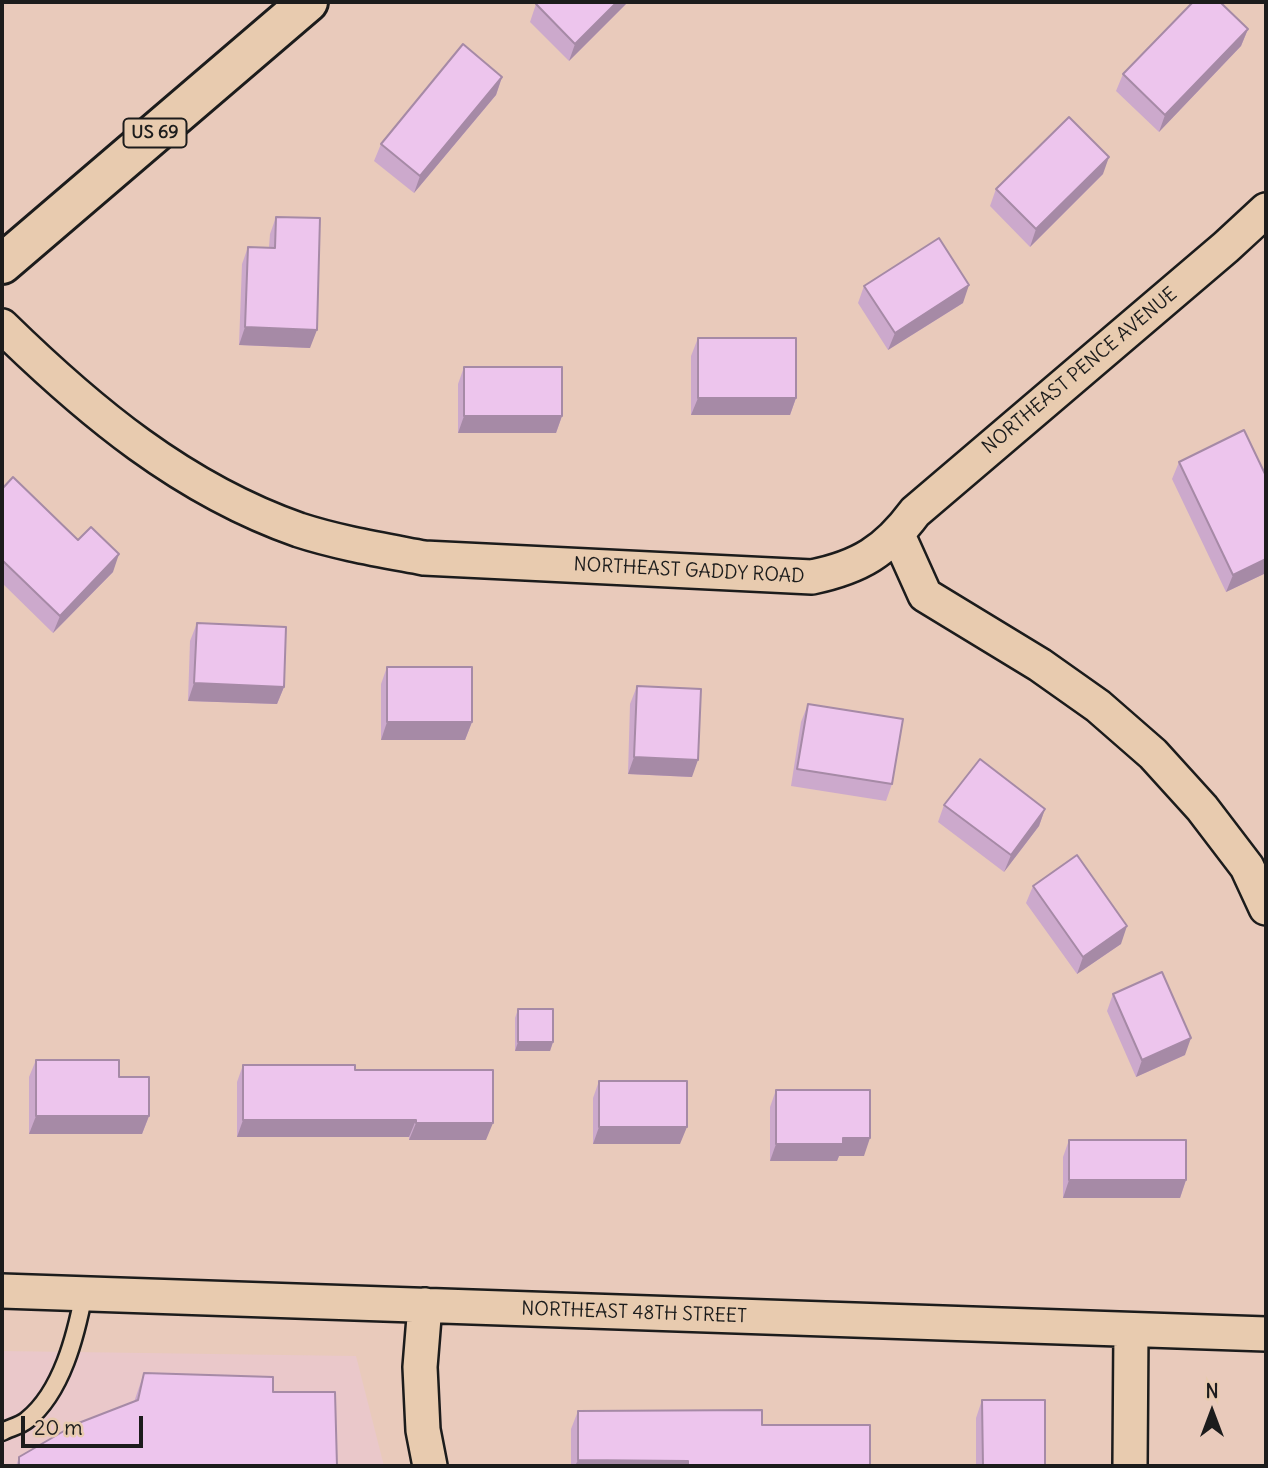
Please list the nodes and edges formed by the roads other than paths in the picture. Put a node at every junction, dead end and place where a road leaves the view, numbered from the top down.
1 (308, 2) edge
2 (1266, 210) edge
3 (2, 264) edge
4 (2, 326) edge
5 (898, 535) junction
6 (1266, 908) edge
7 (2, 1292) edge
8 (84, 1293) junction
9 (425, 1305) junction
10 (1131, 1330) junction
11 (1266, 1334) edge
12 (2, 1432) edge
13 (430, 1466) edge
14 (1130, 1466) edge

1 - 3 main road, US 69
2 - 5 street, NORTHEAST PENCE AVENUE
4 - 5 street, NORTHEAST GADDY ROAD
5 - 6 street
7 - 8 street, NORTHEAST 48TH STREET
8 - 9 street, NORTHEAST 48TH STREET
8 - 12 lane
9 - 10 street, NORTHEAST 48TH STREET
9 - 13 street
10 - 11 street, NORTHEAST 48TH STREET
10 - 14 street

